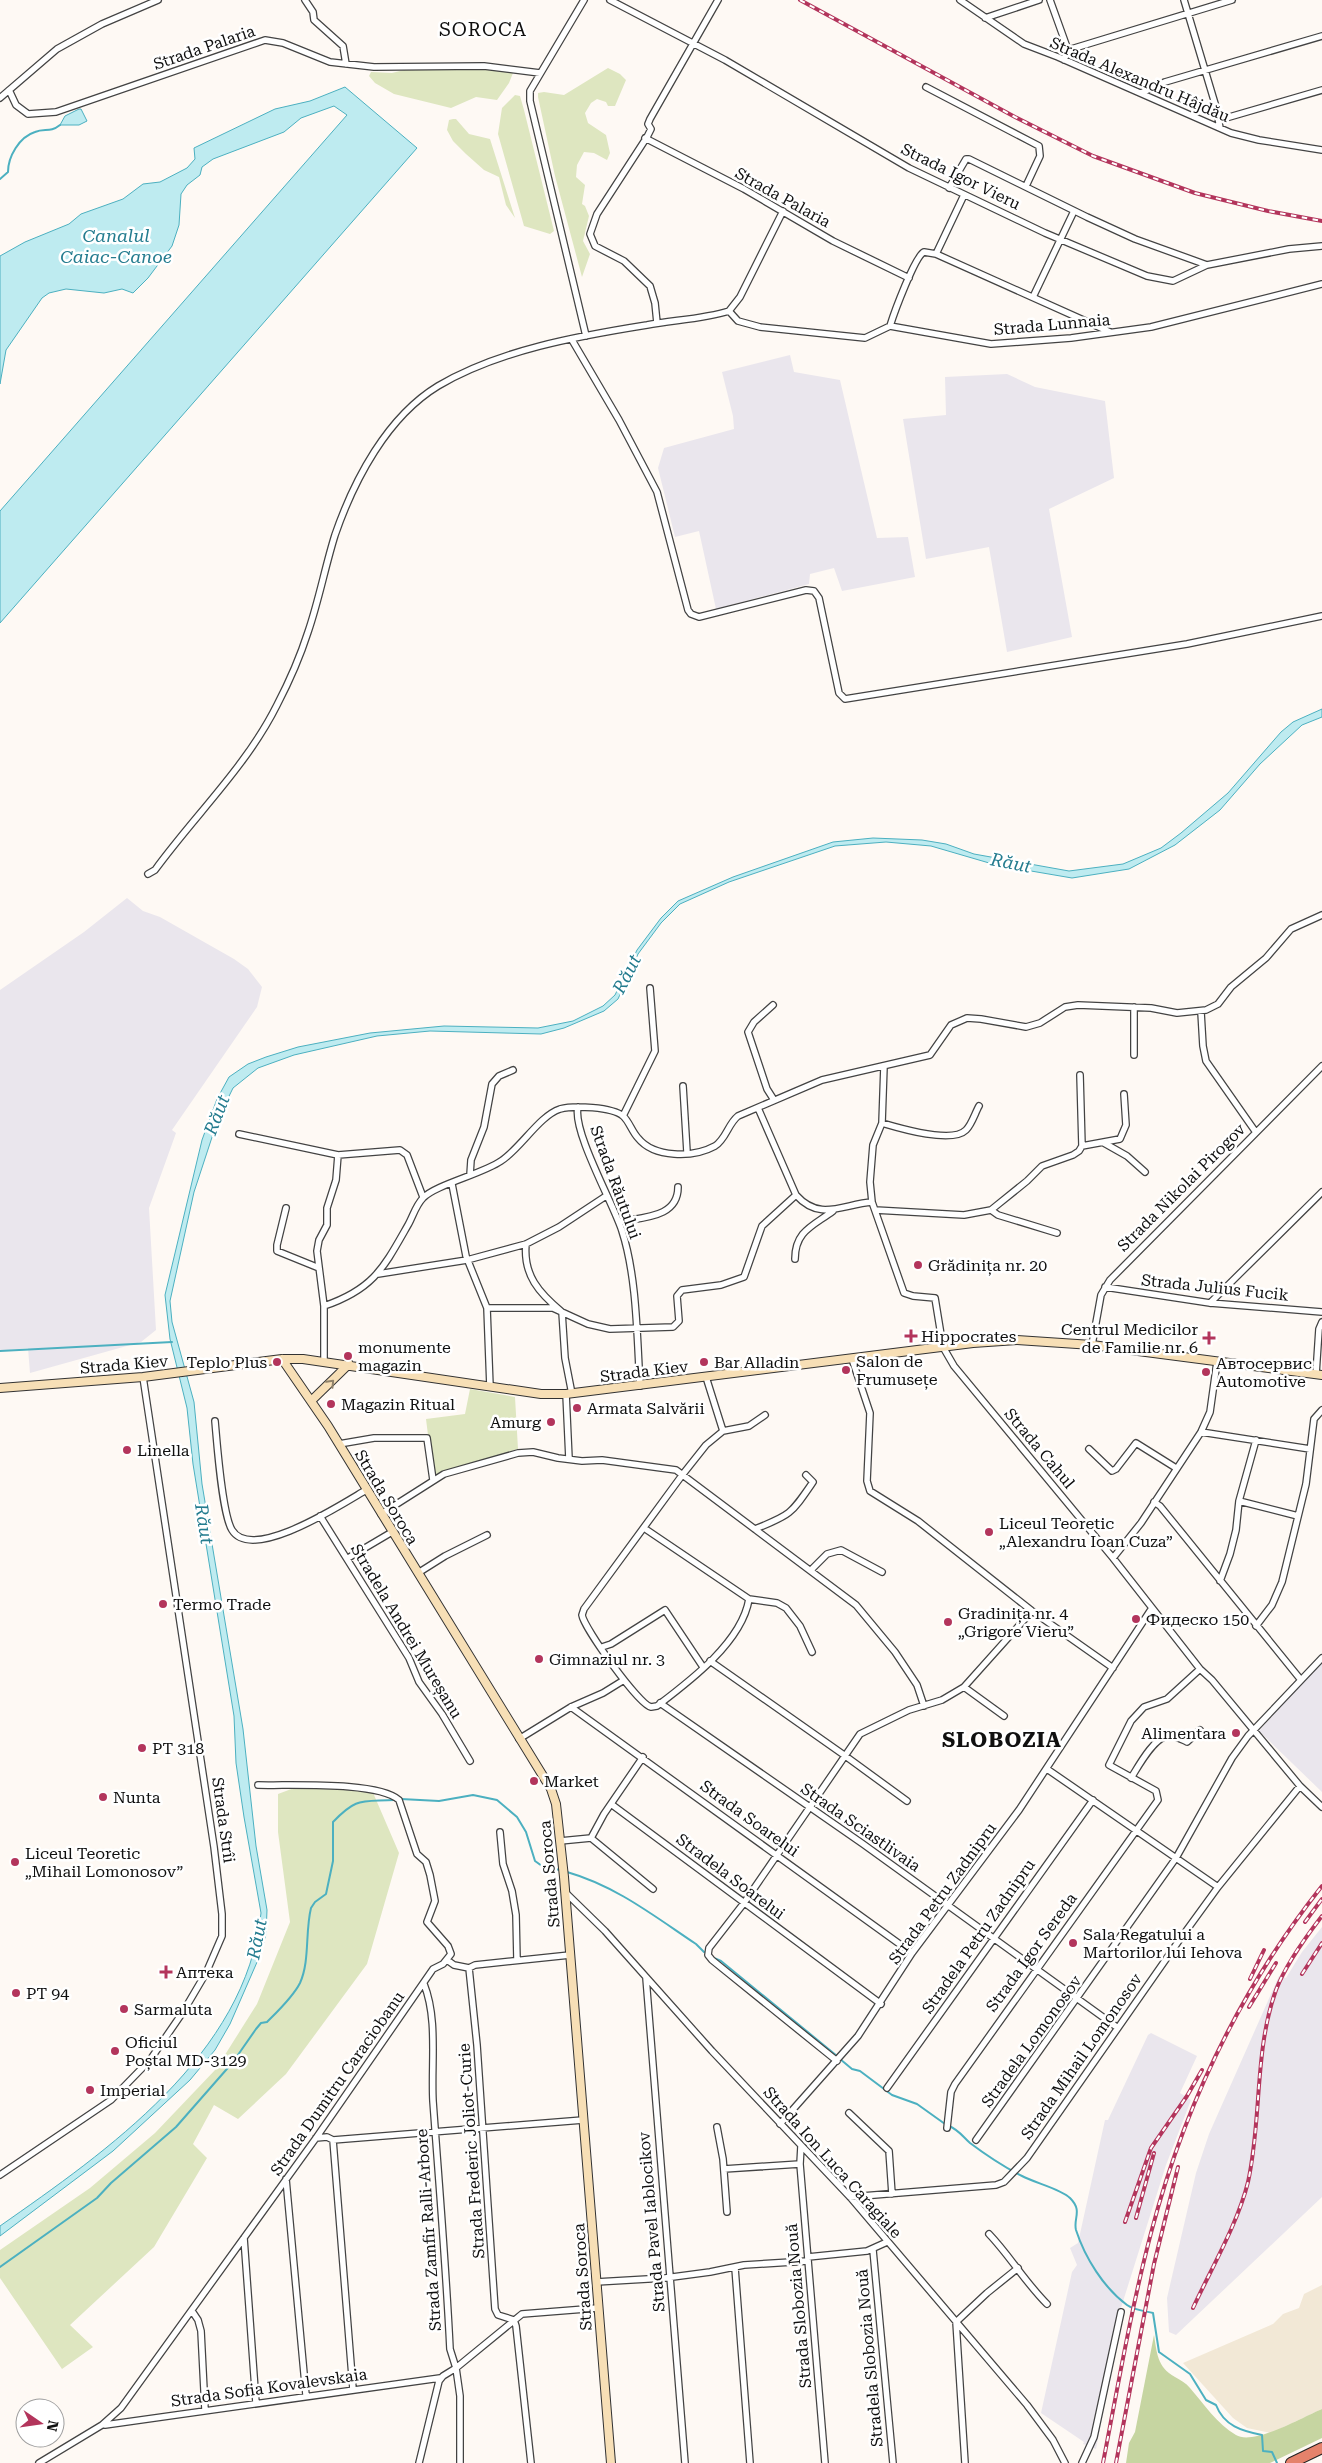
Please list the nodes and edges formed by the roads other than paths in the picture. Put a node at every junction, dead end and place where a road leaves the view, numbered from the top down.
1 (158, 0) edge
2 (305, 0) edge
3 (584, 0) edge
4 (610, 0) edge
5 (718, 0) edge
6 (960, 0) edge
7 (1039, 0) edge
8 (1050, 0) edge
9 (1184, 0) edge
10 (1232, 0) edge
11 (1188, 13) junction
12 (985, 18) junction
13 (1322, 36) edge
14 (694, 44) junction
15 (1068, 50) junction
16 (1064, 60) junction
17 (346, 64) junction
18 (1205, 70) junction
19 (540, 73) junction
20 (926, 87) dead end
21 (10, 90) junction
22 (1322, 90) edge
23 (1141, 93) junction
24 (0, 98) edge
25 (1218, 120) junction
26 (1220, 128) junction
27 (645, 138) junction
28 (1322, 150) edge
29 (1026, 186) junction
30 (949, 188) junction
31 (964, 195) junction
32 (783, 211) junction
33 (1074, 211) junction
34 (1061, 239) junction
35 (1322, 246) edge
36 (936, 254) junction
37 (1207, 265) junction
38 (909, 278) junction
39 (1322, 284) edge
40 (1033, 296) junction
41 (729, 311) junction
42 (657, 323) junction
43 (890, 326) junction
44 (1110, 332) junction
45 (586, 336) junction
46 (572, 340) junction
47 (1322, 616) edge
48 (148, 874) dead end
49 (1322, 915) edge
50 (650, 988) dead end
51 (773, 1006) dead end
52 (1134, 1007) junction
53 (1202, 1012) junction
54 (1134, 1055) dead end
55 (884, 1066) junction
56 (1322, 1066) edge
57 (513, 1070) dead end
58 (1080, 1075) dead end
59 (683, 1086) dead end
60 (1124, 1094) dead end
61 (774, 1100) junction
62 (979, 1106) dead end
63 (578, 1107) junction
64 (758, 1108) junction
65 (623, 1116) junction
66 (882, 1123) junction
67 (1255, 1131) junction
68 (239, 1134) dead end
69 (1104, 1143) junction
70 (1082, 1146) junction
71 (687, 1152) junction
72 (338, 1155) junction
73 (1145, 1172) dead end
74 (470, 1176) junction
75 (452, 1184) junction
76 (678, 1187) dead end
77 (1322, 1192) edge
78 (796, 1195) junction
79 (606, 1196) junction
80 (424, 1197) junction
81 (872, 1202) junction
82 (286, 1208) dead end
83 (875, 1210) junction
84 (991, 1210) junction
85 (833, 1211) junction
86 (619, 1222) junction
87 (1057, 1233) dead end
88 (526, 1244) junction
89 (796, 1259) dead end
90 (467, 1260) junction
91 (319, 1268) junction
92 (378, 1274) junction
93 (1105, 1287) junction
94 (1210, 1302) junction
95 (324, 1306) junction
96 (487, 1308) junction
97 (562, 1312) junction
98 (1322, 1312) edge
99 (1322, 1322) edge
100 (636, 1329) junction
101 (1092, 1345) junction
102 (942, 1347) junction
103 (282, 1359) junction
104 (852, 1359) junction
105 (324, 1361) junction
106 (1217, 1362) junction
107 (349, 1364) junction
108 (1319, 1375) edge
109 (143, 1377) junction
110 (706, 1377) junction
111 (640, 1386) junction
112 (490, 1387) junction
113 (0, 1388) edge
114 (569, 1394) junction
115 (311, 1401) junction
116 (1322, 1410) edge
117 (765, 1415) dead end
118 (215, 1421) dead end
119 (723, 1431) junction
120 (1201, 1432) junction
121 (1256, 1440) junction
122 (339, 1444) junction
123 (1089, 1449) dead end
124 (1310, 1449) junction
125 (569, 1460) junction
126 (1176, 1468) junction
127 (683, 1474) junction
128 (806, 1475) dead end
129 (433, 1480) junction
130 (366, 1490) junction
131 (1239, 1500) junction
132 (1154, 1502) junction
133 (381, 1514) junction
134 (320, 1516) junction
135 (1298, 1516) junction
136 (644, 1528) junction
137 (755, 1529) junction
138 (392, 1532) junction
139 (487, 1535) dead end
140 (348, 1558) junction
141 (1113, 1558) junction
142 (811, 1570) junction
143 (882, 1572) dead end
144 (418, 1573) junction
145 (1220, 1581) junction
146 (749, 1599) junction
147 (1152, 1608) junction
148 (1032, 1611) junction
149 (1256, 1626) junction
150 (602, 1647) junction
151 (812, 1652) dead end
152 (1322, 1658) edge
153 (710, 1661) junction
154 (703, 1667) junction
155 (1113, 1668) junction
156 (1200, 1669) junction
157 (624, 1680) junction
158 (1301, 1680) junction
159 (964, 1687) junction
160 (660, 1703) junction
161 (924, 1706) junction
162 (571, 1708) junction
163 (1004, 1716) dead end
164 (1200, 1730) dead end
165 (1253, 1731) junction
166 (519, 1739) junction
167 (844, 1754) junction
168 (643, 1757) junction
169 (470, 1761) dead end
170 (1047, 1769) junction
171 (1131, 1778) junction
172 (258, 1785) dead end
173 (1300, 1786) junction
174 (1093, 1800) junction
175 (906, 1801) dead end
176 (611, 1804) junction
177 (1322, 1807) edge
178 (810, 1808) junction
179 (1136, 1830) junction
180 (500, 1832) dead end
181 (591, 1838) junction
182 (560, 1841) junction
183 (778, 1855) junction
184 (1176, 1858) junction
185 (1218, 1888) junction
186 (653, 1889) dead end
187 (565, 1892) junction
188 (744, 1902) junction
189 (948, 1904) junction
190 (994, 1938) junction
191 (912, 1953) junction
192 (570, 1955) junction
193 (447, 1960) junction
194 (518, 1960) junction
195 (469, 1968) junction
196 (1036, 1968) junction
197 (646, 1978) junction
198 (424, 1984) junction
199 (1079, 1998) junction
200 (881, 2004) junction
201 (1118, 2028) junction
202 (837, 2061) junction
203 (887, 2088) dead end
204 (849, 2113) dead end
205 (583, 2120) junction
206 (780, 2124) junction
207 (717, 2127) dead end
208 (947, 2128) dead end
209 (482, 2129) junction
210 (436, 2133) junction
211 (316, 2138) junction
212 (333, 2140) junction
213 (976, 2140) dead end
214 (801, 2146) junction
215 (800, 2164) junction
216 (724, 2169) junction
217 (0, 2175) edge
218 (286, 2179) junction
219 (892, 2194) junction
220 (850, 2197) junction
221 (727, 2212) dead end
222 (989, 2234) dead end
223 (244, 2238) junction
224 (887, 2242) junction
225 (873, 2250) junction
226 (808, 2259) junction
227 (735, 2268) junction
228 (1018, 2268) junction
229 (670, 2276) junction
230 (596, 2282) junction
231 (1047, 2304) dead end
232 (598, 2308) junction
233 (192, 2311) junction
234 (1121, 2312) dead end
235 (514, 2320) junction
236 (956, 2322) junction
237 (456, 2368) junction
238 (440, 2378) junction
239 (353, 2389) junction
240 (306, 2395) junction
241 (256, 2403) junction
242 (205, 2410) junction
243 (102, 2426) junction
244 (1322, 2448) edge
245 (38, 2463) edge
246 (419, 2463) edge
247 (460, 2463) edge
248 (531, 2463) edge
249 (611, 2463) edge
250 (685, 2463) edge
251 (750, 2463) edge
252 (825, 2463) edge
253 (893, 2463) edge
254 (964, 2463) edge
255 (1065, 2463) edge
256 (1082, 2463) edge
257 (1291, 2463) edge

1 - 21 street
2 - 17 street
3 - 19 street
4 - 14 street, Strada Igor Vieru
5 - 14 street
6 - 12 street, Strada Alexandru Hâjdău
7 - 12 street
8 - 15 street
9 - 11 street
10 - 11 street
11 - 15 street
11 - 18 street
12 - 16 street, Strada Alexandru Hâjdău
13 - 18 street
14 - 27 street
14 - 30 street, Strada Igor Vieru
15 - 16 street
16 - 23 street, Strada Alexandru Hâjdău
17 - 19 street, Strada Palaria
17 - 21 street, Strada Palaria
18 - 23 street
18 - 25 street
19 - 45 street
20 - 29 street
21 - 24 street
22 - 25 street
23 - 26 street, Strada Alexandru Hâjdău
25 - 26 street
26 - 28 street, Strada Alexandru Hâjdău
27 - 32 street, Strada Palaria
27 - 42 street
29 - 30 street
29 - 33 street
30 - 31 street, Strada Igor Vieru
31 - 34 street, Strada Igor Vieru
31 - 36 street
32 - 38 street, Strada Palaria
32 - 41 street
33 - 34 street
33 - 37 street
34 - 37 street, Strada Igor Vieru
34 - 40 street
35 - 37 street, Strada Igor Vieru
36 - 38 street
36 - 40 street
38 - 43 street
39 - 44 street, Strada Lunnaia
40 - 44 street
41 - 42 street
41 - 43 street
42 - 45 street
43 - 44 street, Strada Lunnaia
45 - 46 street
46 - 47 street
46 - 48 street
49 - 53 street
50 - 65 street
51 - 61 street
52 - 53 street
52 - 54 street
52 - 55 street
53 - 67 street
55 - 61 street
55 - 66 street, Strada Cahul
56 - 67 street, Strada Nikolai Pirogov
57 - 74 street
58 - 70 street
59 - 71 street
60 - 69 street
61 - 64 street
62 - 66 street
63 - 65 street
63 - 74 street
63 - 79 street, Strada Răutului
64 - 71 street
64 - 78 street
65 - 71 street
66 - 81 street, Strada Cahul
67 - 93 street, Strada Nikolai Pirogov
68 - 72 street
69 - 70 street
69 - 73 street
70 - 84 street
72 - 80 street
72 - 91 street
74 - 75 street
75 - 80 street
75 - 90 street
76 - 86 street
77 - 94 street
78 - 85 street
78 - 100 street
79 - 86 street, Strada Răutului
79 - 88 street
80 - 92 street
81 - 83 street, Strada Cahul
81 - 85 street
82 - 91 street
83 - 84 street
83 - 102 street, Strada Cahul
84 - 87 street
85 - 89 street
86 - 100 street, Strada Răutului
88 - 90 street
88 - 97 street
90 - 92 street
90 - 96 street
91 - 95 street
92 - 95 street
93 - 94 street, Strada Julius Fucik
93 - 101 street, Strada Nikolai Pirogov
94 - 98 street, Strada Julius Fucik
95 - 105 street
96 - 97 street
96 - 112 street
97 - 100 street
97 - 114 street
99 - 108 street
100 - 111 street, Strada Răutului
101 - 102 main road, Strada Kiev
101 - 106 main road, Strada Kiev
102 - 104 main road, Strada Kiev
102 - 141 street, Strada Cahul
103 - 105 main road, Strada Kiev
103 - 109 main road, Strada Kiev
103 - 115 main road, Strada Soroca
104 - 110 main road, Strada Kiev
104 - 148 street
105 - 107 main road, Strada Kiev
106 - 108 main road, Strada Kiev
106 - 120 street
107 - 112 main road, Strada Kiev
115 -> 107 main road
109 - 113 main road, Strada Kiev
109 - 217 street, Strada Strîi
110 - 111 main road, Strada Kiev
110 - 119 street
111 - 114 main road, Strada Kiev
112 - 114 main road, Strada Kiev
114 - 125 street
115 - 122 main road, Strada Soroca
116 - 124 street
117 - 119 street
118 - 134 street
119 - 127 street
120 - 121 street
120 - 126 street
121 - 124 street
121 - 131 street
122 - 129 street
122 - 130 main road, Strada Soroca
123 - 126 street
124 - 135 street
125 - 127 street
125 - 129 street
126 - 132 street
127 - 136 street
127 - 137 street
128 - 137 street
129 - 133 street
130 - 133 main road, Strada Soroca
130 - 134 street
131 - 135 street
131 - 145 street
132 - 141 street
132 - 145 street
133 - 138 main road, Strada Soroca
134 - 140 street, Stradela Andrei Mureșanu
135 - 149 street
136 - 146 street
136 - 150 street
137 - 142 street
138 - 140 street
138 - 144 main road, Strada Soroca
139 - 144 street
140 - 169 street, Stradela Andrei Mureșanu
141 - 147 street, Strada Cahul
142 - 143 street
142 - 161 street
144 - 166 main road, Strada Soroca
145 - 149 street
146 - 151 street
146 - 153 street
147 - 155 street, Strada Petru Zadnipru
147 - 156 street, Strada Cahul
148 - 155 street
148 - 159 street
149 - 158 street
150 - 154 street
150 - 157 street
152 - 158 street, Stradela Lomonosov
153 - 154 street
153 - 167 street
154 - 160 street
155 - 170 street, Strada Petru Zadnipru
156 - 165 street, Strada Cahul
156 - 171 street
157 - 160 street
157 - 162 street
158 - 165 street, Stradela Lomonosov
159 - 161 street
159 - 163 street
160 - 178 street, Strada Sciastlivaia
161 - 167 street
162 - 166 street
162 - 168 street, Strada Soarelui
164 - 171 street
165 - 173 street, Strada Cahul
165 - 184 street, Stradela Lomonosov
166 - 182 main road, Strada Soroca
167 - 175 street
167 - 178 street
168 - 176 street
168 - 183 street, Strada Soarelui
170 - 174 street
170 - 189 street, Strada Petru Zadnipru
171 - 179 street, Strada Igor Sereda
172 - 193 street
173 - 177 street, Strada Cahul
173 - 185 street, Strada Mihail Lomonosov
174 - 179 street
174 - 190 street, Stradela Petru Zadnipru
176 - 181 street
176 - 188 street, Stradela Soarelui
178 - 183 street
178 - 189 street, Strada Sciastlivaia
179 - 184 street
179 - 196 street, Strada Igor Sereda
180 - 194 street
181 - 182 street
181 - 186 street
182 - 187 main road, Strada Soroca
183 - 188 street
183 - 191 street, Strada Soarelui
184 - 185 street
184 - 199 street, Stradela Lomonosov
185 - 201 street, Strada Mihail Lomonosov
187 - 192 main road, Strada Soroca
187 - 197 street, Strada Ion Luca Caragiale
188 - 200 street, Stradela Soarelui
188 - 202 street
189 - 190 street, Strada Sciastlivaia
189 - 191 street, Strada Petru Zadnipru
190 - 196 street, Strada Sciastlivaia
190 - 203 street, Stradela Petru Zadnipru
191 - 200 street, Strada Petru Zadnipru
192 - 194 street
192 - 205 main road, Strada Soroca
193 - 195 street
193 - 198 street, Strada Dumitru Caraciobanu
194 - 195 street
195 - 209 street, Strada Frederic Joliot-Curie
196 - 199 street, Strada Sciastlivaia
196 - 208 street, Strada Igor Sereda
197 - 206 street, Strada Ion Luca Caragiale
197 - 229 street, Strada Pavel Iablocikov
198 - 210 street, Strada Zamfir Ralli-Arbore
198 - 211 street, Strada Dumitru Caraciobanu
199 - 201 street, Strada Sciastlivaia
199 - 213 street, Stradela Lomonosov
200 - 202 street, Strada Petru Zadnipru
201 - 219 street, Strada Mihail Lomonosov
202 - 206 street, Strada Petru Zadnipru
204 - 219 street
205 - 209 street
205 - 230 main road, Strada Soroca
206 - 214 street, Strada Ion Luca Caragiale
207 - 216 street
209 - 210 street
209 - 235 street, Strada Frederic Joliot-Curie
210 - 212 street
210 - 237 street, Strada Zamfir Ralli-Arbore
211 - 212 street
211 - 218 street, Strada Dumitru Caraciobanu
212 - 239 street
214 - 215 street, Strada Slobozia Nouă
214 - 220 street, Strada Ion Luca Caragiale
215 - 216 street
215 - 226 street, Strada Slobozia Nouă
216 - 221 street
218 - 223 street, Strada Dumitru Caraciobanu
218 - 240 street
219 - 220 street, Strada Mihail Lomonosov
220 - 224 street, Strada Ion Luca Caragiale
222 - 228 street
223 - 233 street, Strada Dumitru Caraciobanu
223 - 241 street
224 - 225 street
224 - 236 street, Strada Ion Luca Caragiale
225 - 226 street
225 - 253 street, Stradela Slobozia Nouă
226 - 227 street
226 - 252 street, Strada Slobozia Nouă
227 - 229 street
227 - 251 street
228 - 231 street
228 - 236 street
229 - 230 street
229 - 250 street, Strada Pavel Iablocikov
230 - 232 main road, Strada Soroca
232 - 235 street
232 - 249 main road, Strada Soroca
233 - 242 street
233 - 243 street, Strada Dumitru Caraciobanu
234 - 256 street
235 - 237 street
235 - 248 street
236 - 254 street
236 - 255 street, Strada Ion Luca Caragiale
237 - 238 street
237 - 247 street, Strada Zamfir Ralli-Arbore
238 - 239 street, Strada Sofia Kovalevskaia
238 - 246 street
239 - 240 street, Strada Sofia Kovalevskaia
240 - 241 street, Strada Sofia Kovalevskaia
241 - 242 street, Strada Sofia Kovalevskaia
242 - 243 street, Strada Sofia Kovalevskaia
243 - 245 street, Strada Dumitru Caraciobanu
244 - 257 highway

